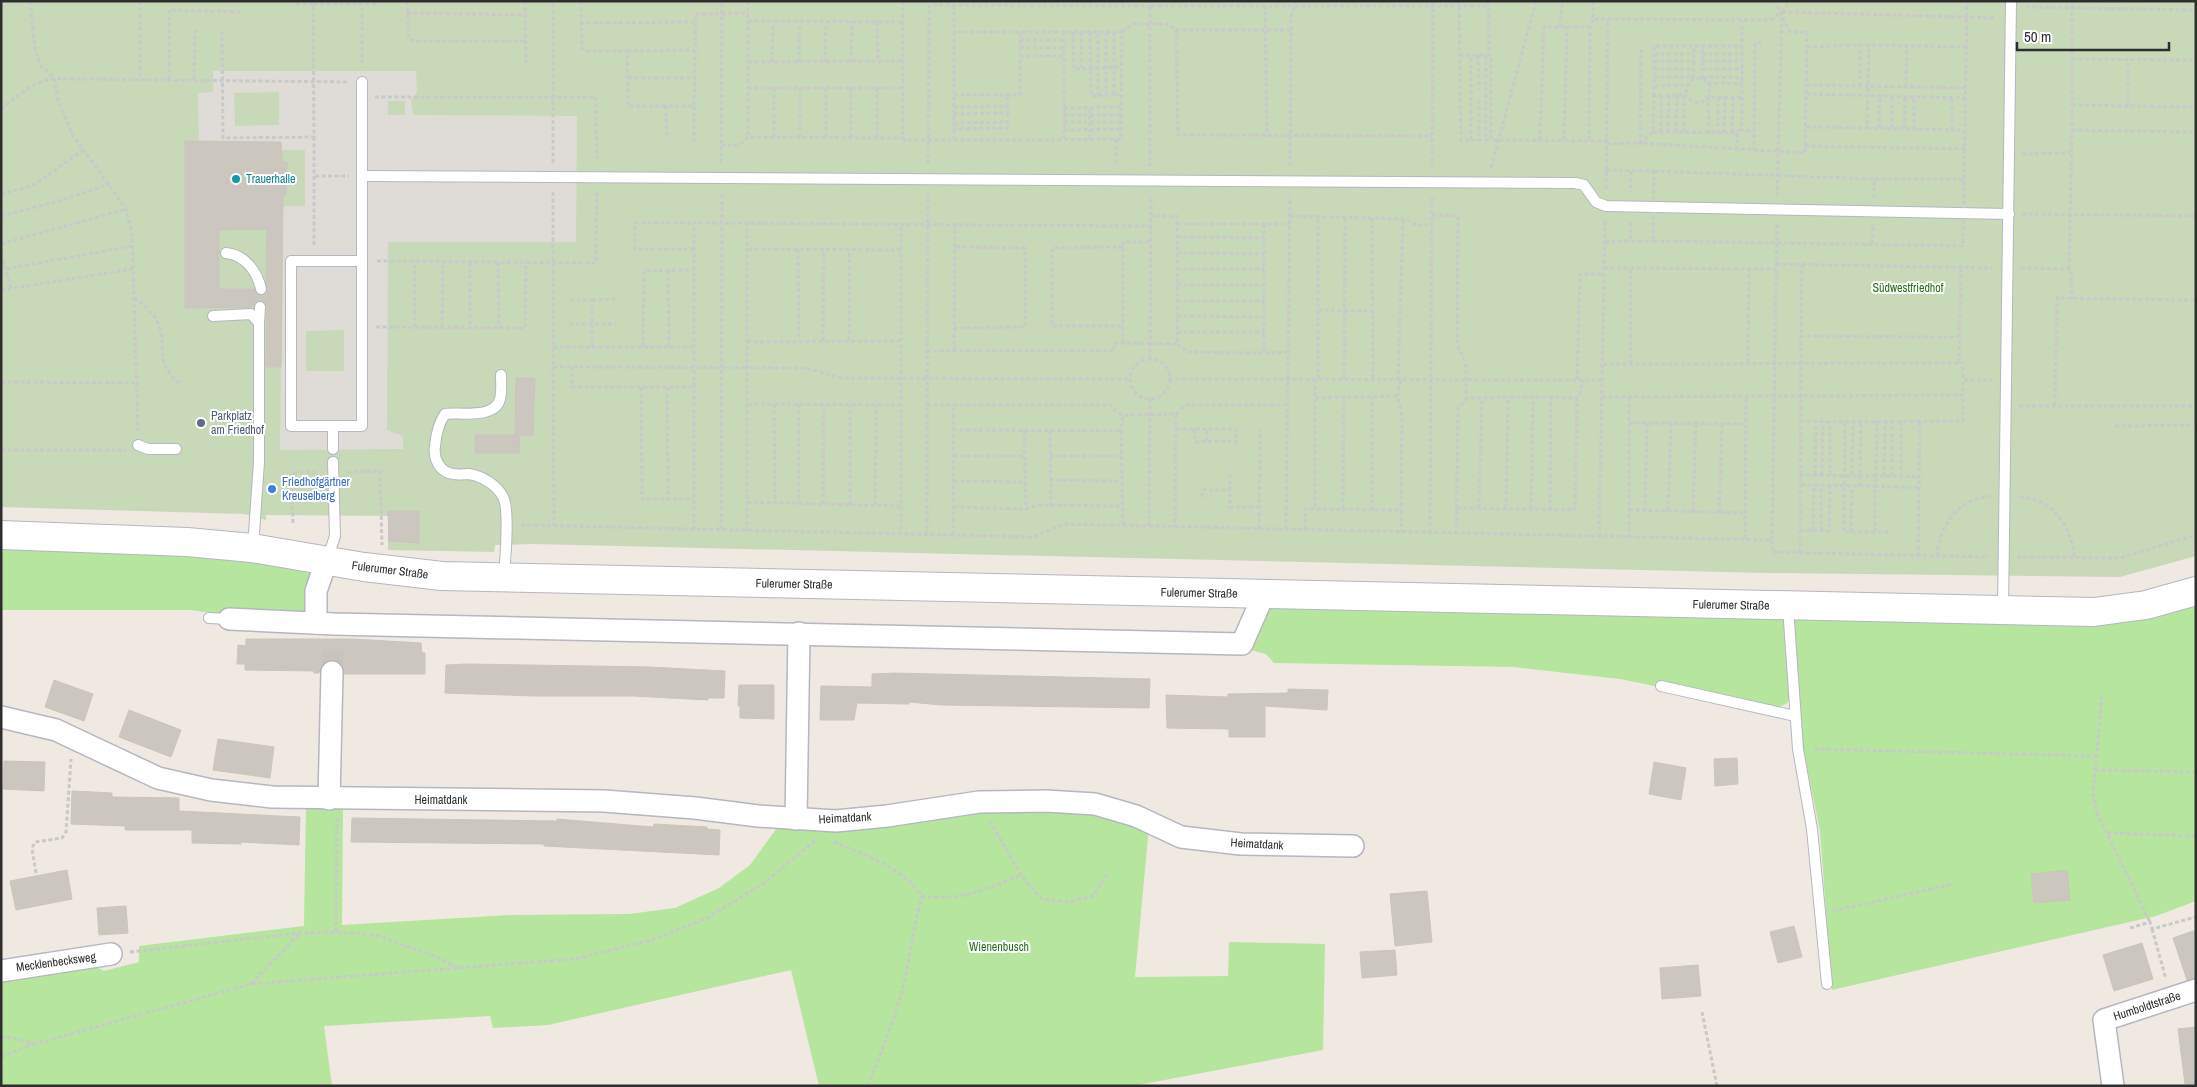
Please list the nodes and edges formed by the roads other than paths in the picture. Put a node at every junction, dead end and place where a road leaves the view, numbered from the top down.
1 (2010, 9) edge
2 (362, 82) road end
3 (362, 176) junction
4 (2008, 214) junction
5 (226, 254) dead end
6 (362, 261) junction
7 (261, 289) dead end
8 (260, 307) dead end
9 (213, 316) dead end
10 (259, 323) junction
11 (501, 375) dead end
12 (333, 426) junction
13 (138, 445) road end
14 (176, 449) dead end
15 (333, 449) dead end
16 (334, 462) dead end
17 (1, 535) edge
18 (252, 548) junction
19 (326, 562) junction
20 (504, 578) junction
21 (2196, 591) edge
22 (1264, 594) junction
23 (1788, 606) junction
24 (2003, 612) junction
25 (219, 618) dead end
26 (328, 629) junction
27 (799, 634) junction
28 (332, 672) tunnel mouth
29 (1661, 686) dead end
30 (1795, 716) junction
31 (1, 717) edge
32 (333, 804) junction
33 (796, 819) junction
34 (1353, 846) dead end
35 (111, 954) road end
36 (1, 971) edge
37 (1827, 984) dead end
38 (2196, 990) edge
39 (2113, 1086) edge

1 - 4 lane
2 - 3 lane
3 - 4 lane
3 - 6 lane
4 - 24 lane
5 - 7 lane
6 - 12 lane
6 - 12 lane
8 - 10 lane
9 - 10 lane
10 - 18 lane
11 - 20 lane
12 - 15 lane
13 - 14 lane
16 - 19 lane
17 - 18 main road, Fulerumer Straße
18 - 19 main road, Fulerumer Straße
19 - 20 main road, Fulerumer Straße
19 - 26 street
20 - 22 main road, Fulerumer Straße
21 - 24 main road, Fulerumer Straße
22 - 23 main road, Fulerumer Straße
22 - 27 street
23 - 24 main road, Fulerumer Straße
23 - 30 lane
25 - 26 street
26 - 27 street
27 - 33 street
28 - 32 street
29 - 30 lane
30 - 37 lane
31 - 32 street, Heimatdank
32 - 33 street, Heimatdank
33 - 34 street, Heimatdank
35 - 36 street, Mecklenbecksweg
38 - 39 street, Humboldtstraße

